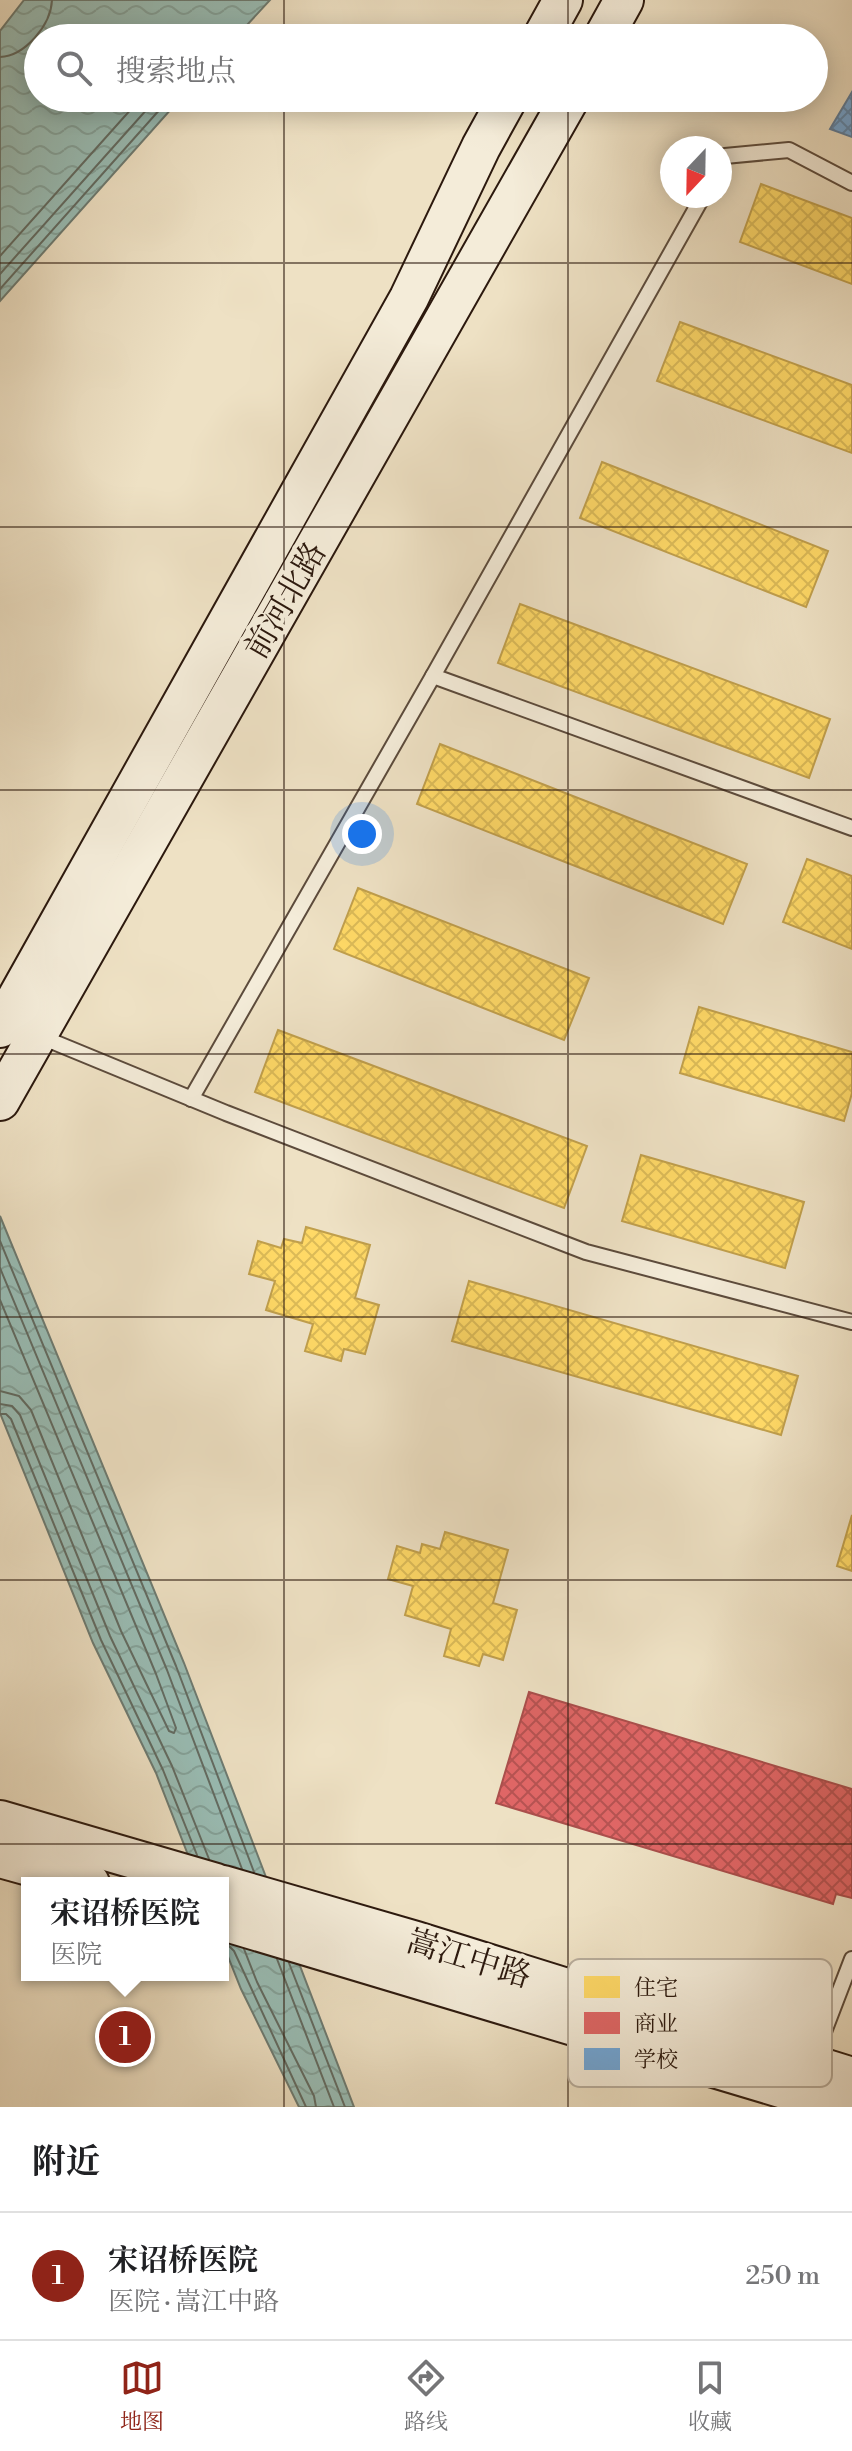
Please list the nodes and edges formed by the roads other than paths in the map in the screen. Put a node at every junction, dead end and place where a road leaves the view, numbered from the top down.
1 (563, 0) edge
2 (624, 0) edge
3 (550, 24) edge
4 (611, 24) edge
5 (500, 112) edge
6 (562, 112) edge
7 (732, 155) edge
8 (852, 183) edge
9 (696, 208) edge
10 (433, 676) junction
11 (852, 828) edge
12 (16, 1028) edge
13 (191, 1099) junction
14 (0, 1101) edge
15 (852, 1322) edge
16 (0, 1820) edge
17 (0, 1858) edge
18 (68, 1877) edge
19 (196, 1877) edge
20 (229, 1887) edge
21 (229, 1923) edge
22 (852, 1959) edge
23 (568, 1988) edge
24 (832, 2012) edge
25 (568, 2025) edge
26 (832, 2070) edge
27 (852, 2077) edge
28 (777, 2087) edge
29 (844, 2107) edge

1 - 3 main road
2 - 4 main road
5 - 12 main road, 前河北路
6 - 12 main road, 前河北路
7 - 8 lane
9 - 10 lane
10 - 11 lane
10 - 13 lane
12 - 13 lane
12 - 14 main road, 前河北路
13 - 15 lane
16 - 19 main road
17 - 18 main road
20 - 23 main road, 嵩江中路
21 - 25 main road, 嵩江中路
22 - 24 lane
26 - 27 main road, 嵩江中路
28 - 29 main road, 嵩江中路

